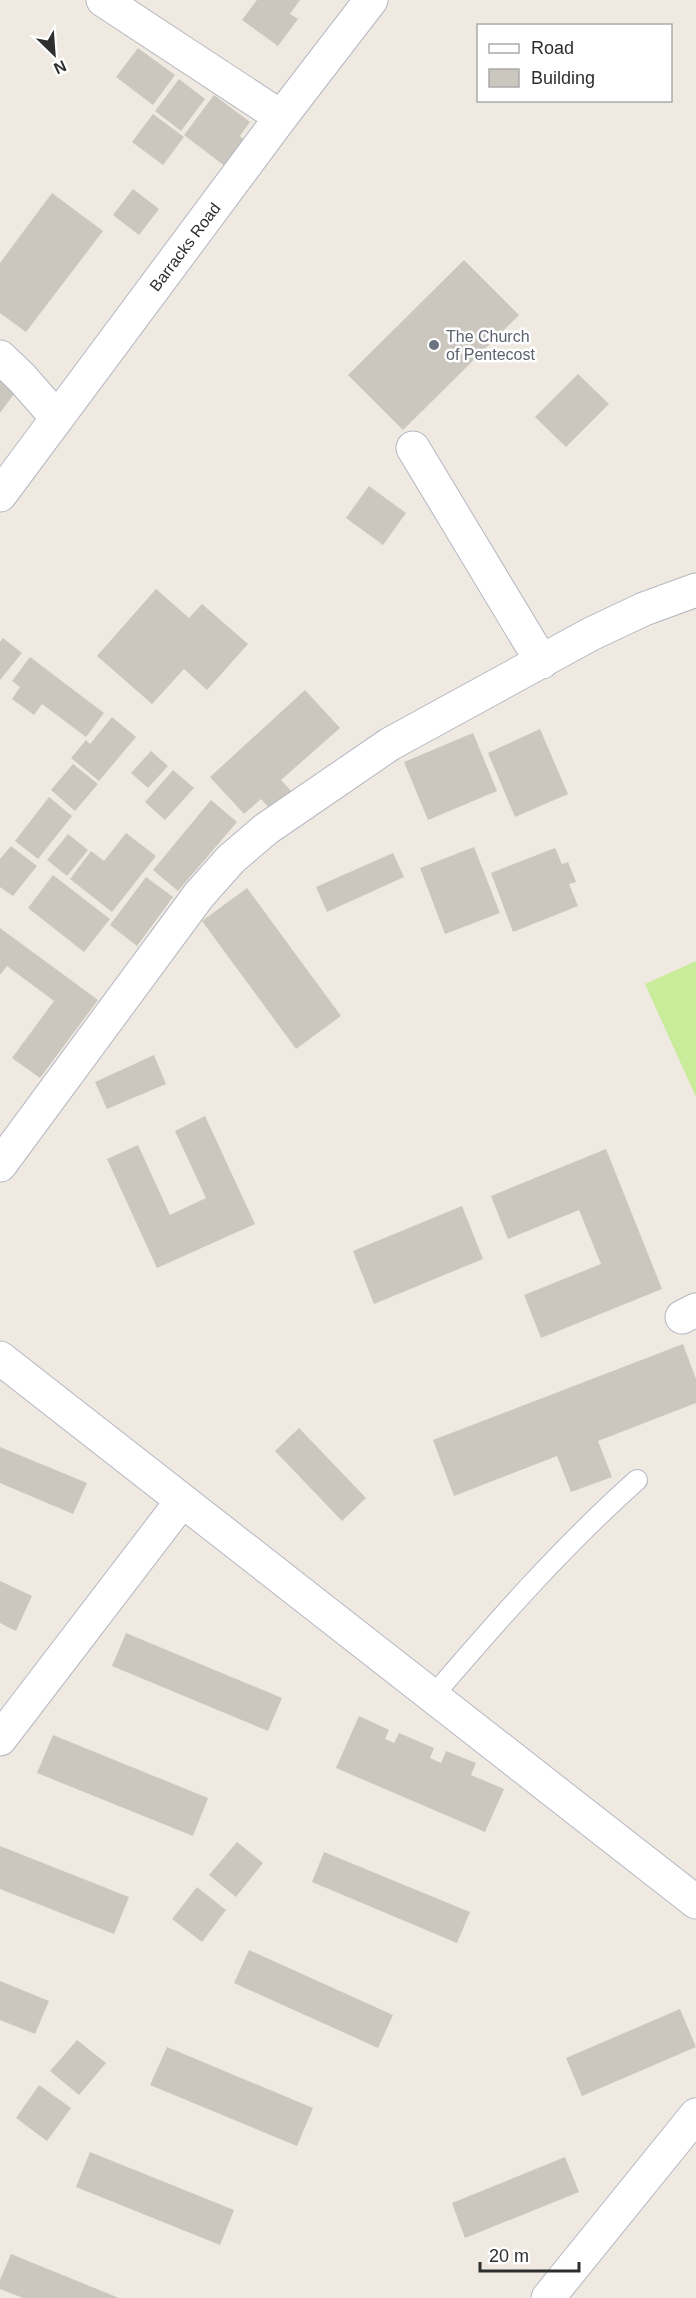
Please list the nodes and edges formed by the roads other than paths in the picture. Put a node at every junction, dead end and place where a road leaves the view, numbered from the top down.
1 (103, 0) edge
2 (371, 0) edge
3 (281, 117) junction
4 (0, 357) edge
5 (57, 418) junction
6 (413, 448) dead end
7 (0, 495) edge
8 (696, 590) edge
9 (542, 662) junction
10 (0, 1165) edge
11 (0, 1358) edge
12 (637, 1480) dead end
13 (182, 1501) junction
14 (433, 1696) junction
15 (0, 1738) edge
16 (696, 1902) edge
17 (696, 2115) edge
18 (548, 2298) edge

1 - 3 street
2 - 3 street, Barracks Road
3 - 5 street, Barracks Road
4 - 5 street
5 - 7 street, Barracks Road
6 - 9 street
8 - 9 street
9 - 10 street
11 - 13 street
12 - 14 lane
13 - 14 street
13 - 15 street
14 - 16 street
17 - 18 street

